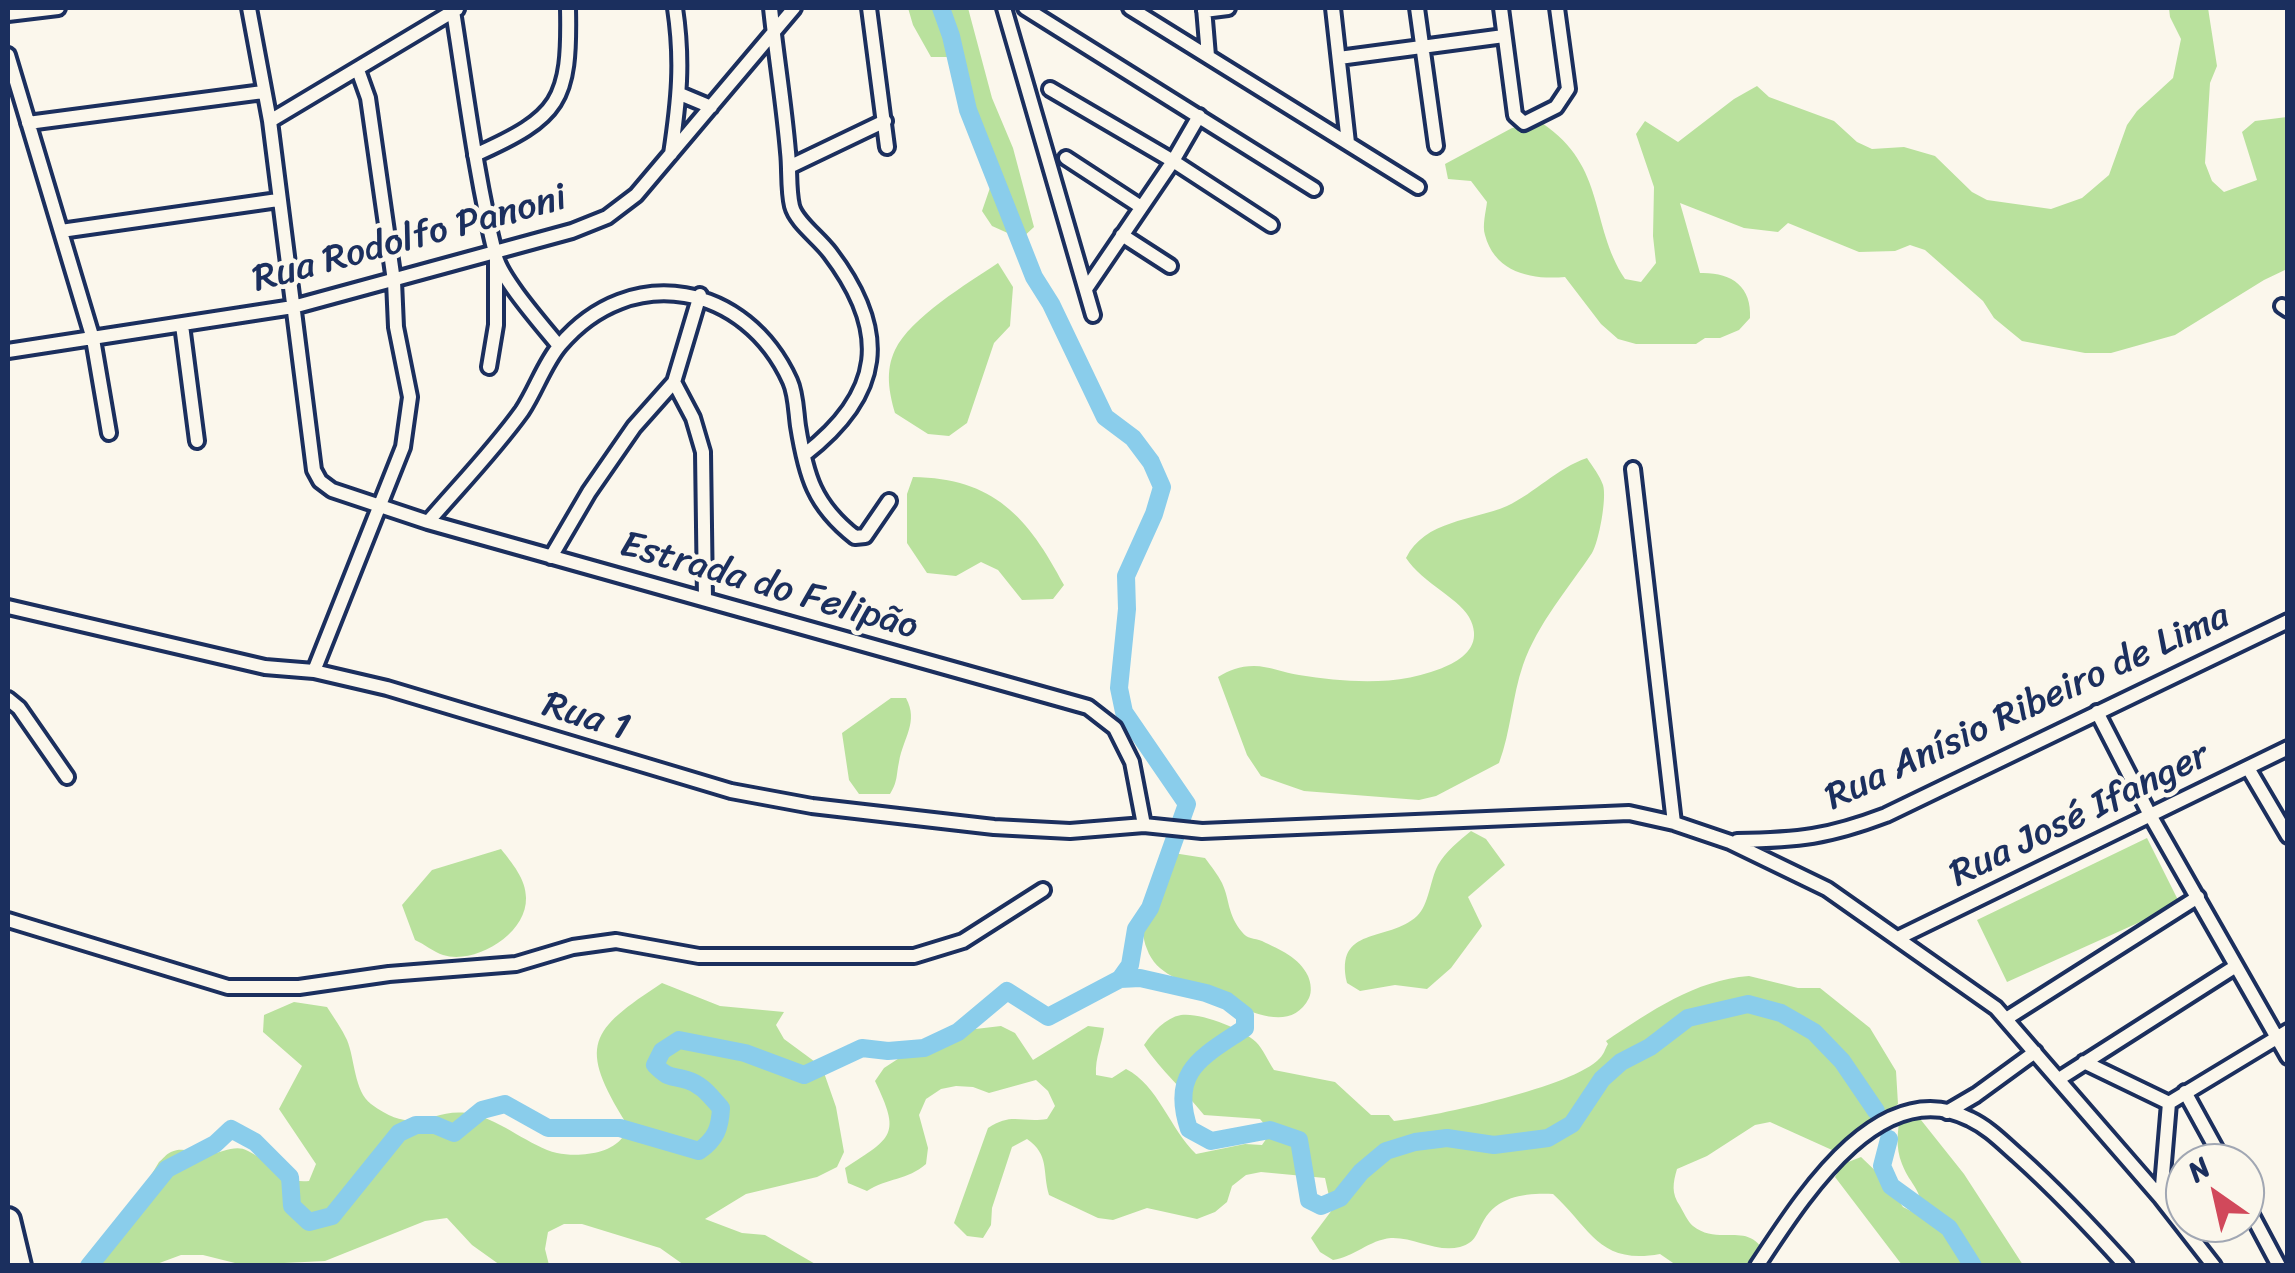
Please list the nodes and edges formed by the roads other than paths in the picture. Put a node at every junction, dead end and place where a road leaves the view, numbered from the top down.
1 (58, 8) edge
2 (266, 8) edge
3 (568, 8) edge
4 (675, 8) edge
5 (771, 8) edge
6 (794, 8) edge
7 (870, 8) edge
8 (1004, 8) edge
9 (1026, 8) edge
10 (1130, 8) edge
11 (1228, 8) edge
12 (1333, 8) edge
13 (1416, 8) edge
14 (1501, 8) edge
15 (1557, 8) edge
16 (456, 9) edge
17 (1204, 9) edge
18 (250, 12) edge
19 (8, 14) edge
20 (774, 31) junction
21 (1504, 36) junction
22 (1421, 48) junction
23 (8, 55) edge
24 (1208, 56) junction
25 (1339, 58) junction
26 (358, 70) junction
27 (1050, 89) dead end
28 (263, 92) junction
29 (680, 94) junction
30 (710, 107) junction
31 (1199, 116) junction
32 (884, 121) junction
33 (270, 122) junction
34 (28, 123) junction
35 (1348, 143) junction
36 (1436, 146) dead end
37 (887, 147) dead end
38 (476, 155) junction
39 (670, 157) junction
40 (1066, 158) dead end
41 (1173, 161) junction
42 (789, 167) junction
43 (1418, 187) dead end
44 (1314, 190) dead end
45 (278, 200) junction
46 (1141, 208) junction
47 (1271, 225) dead end
48 (61, 231) junction
49 (1122, 235) junction
50 (496, 254) junction
51 (1170, 266) dead end
52 (394, 281) junction
53 (1086, 289) junction
54 (700, 296) junction
55 (293, 307) junction
56 (1094, 315) dead end
57 (182, 325) junction
58 (93, 339) junction
59 (559, 346) junction
60 (8, 351) edge
61 (489, 367) dead end
62 (674, 382) junction
63 (110, 433) dead end
64 (196, 441) dead end
65 (804, 454) junction
66 (1633, 469) dead end
67 (889, 501) dead end
68 (380, 504) junction
69 (428, 522) junction
70 (551, 557) junction
71 (706, 599) junction
72 (8, 606) edge
73 (2288, 621) edge
74 (314, 671) junction
75 (8, 699) edge
76 (2097, 712) junction
77 (2288, 748) edge
78 (2248, 768) junction
79 (67, 777) dead end
80 (2150, 815) junction
81 (1674, 822) junction
82 (1150, 826) junction
83 (2288, 836) edge
84 (1730, 842) junction
85 (1043, 890) dead end
86 (2198, 897) junction
87 (8, 920) edge
88 (1898, 938) junction
89 (2236, 966) junction
90 (2006, 1019) junction
91 (2282, 1034) edge
92 (2035, 1052) junction
93 (2288, 1057) edge
94 (2084, 1062) junction
95 (2059, 1079) junction
96 (2185, 1092) junction
97 (2170, 1103) junction
98 (1947, 1112) junction
99 (2213, 1143) edge
100 (2161, 1198) junction
101 (9, 1224) edge
102 (2265, 1240) edge
103 (18, 1266) edge
104 (1757, 1266) edge
105 (2126, 1266) edge
106 (2214, 1266) edge
107 (2279, 1266) edge

1 - 19 street
2 - 18 street
3 - 38 street
4 - 29 street
5 - 20 street
6 - 20 street, Rua Rodolfo Panoni
7 - 32 street
8 - 53 street
9 - 31 street
10 - 24 street
11 - 17 street
12 - 25 street
13 - 22 street
14 - 21 street
15 - 21 street
16 - 26 street
16 - 38 street
17 - 24 street
18 - 28 street
20 - 30 street, Rua Rodolfo Panoni
20 - 42 street
21 - 22 street
22 - 25 street
22 - 36 street
23 - 34 street
24 - 35 street
25 - 35 street
26 - 33 street
26 - 52 street
27 - 41 street
28 - 33 street
28 - 34 street
29 - 30 street
29 - 39 street
30 - 39 street, Rua Rodolfo Panoni
31 - 41 street
31 - 44 street
32 - 37 street
32 - 42 street
33 - 45 street
34 - 48 street
35 - 43 street
38 - 50 street
39 - 50 street, Rua Rodolfo Panoni
40 - 46 street
41 - 46 street
41 - 47 street
42 - 65 street
45 - 48 street
45 - 55 street
46 - 49 street
48 - 58 street
49 - 51 street
49 - 53 street
50 - 52 street, Rua Rodolfo Panoni
50 - 59 street
50 - 61 street
52 - 55 street, Rua Rodolfo Panoni
52 - 68 street
53 - 56 street
54 - 59 street
54 - 62 street
54 - 65 street
55 - 57 street, Rua Rodolfo Panoni
55 - 68 street, Estrada do Felipão
57 - 58 street, Rua Rodolfo Panoni
57 - 64 street
58 - 60 street, Rua Rodolfo Panoni
58 - 63 street
59 - 69 street
62 - 70 street
62 - 71 street
65 - 67 street
66 - 81 street
68 - 69 street, Estrada do Felipão
68 - 74 street
69 - 70 street, Estrada do Felipão
70 - 71 street, Estrada do Felipão
71 - 82 street, Estrada do Felipão
72 - 74 street, Rua 1
73 - 76 street, Rua Anísio Ribeiro de Lima
74 - 82 street, Rua 1
75 - 79 street
76 - 80 street
76 - 84 street, Rua Anísio Ribeiro de Lima
77 - 78 street, Rua José Ifanger
78 - 80 street, Rua José Ifanger
78 - 83 street
80 - 86 street
80 - 88 street, Rua José Ifanger
81 - 82 street
81 - 84 street
84 - 88 street
85 - 87 street
86 - 89 street
86 - 90 street
88 - 90 street
89 - 91 street
89 - 94 street
90 - 92 street
91 - 93 street
91 - 96 street
92 - 95 street
92 - 98 street
94 - 95 street
94 - 97 street
95 - 100 street
96 - 97 street
96 - 99 street
97 - 100 street
98 - 104 street
98 - 105 street
100 - 106 street
101 - 103 highway
102 - 107 street

